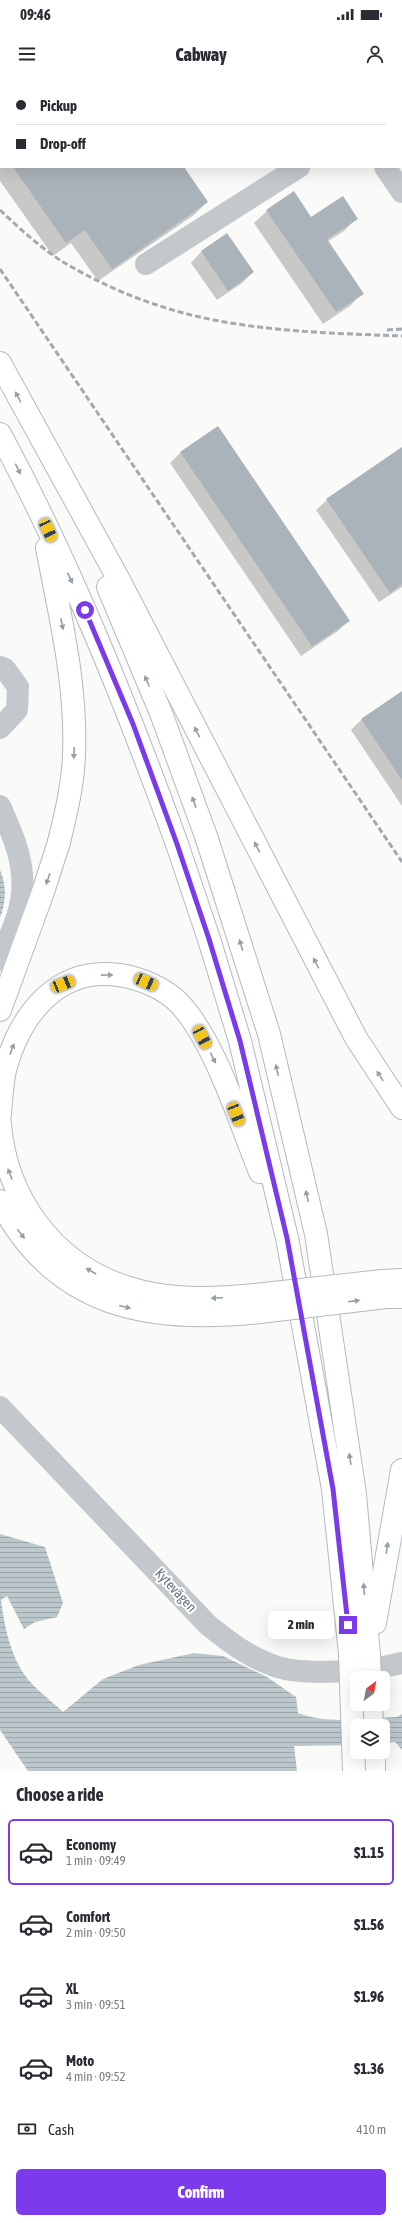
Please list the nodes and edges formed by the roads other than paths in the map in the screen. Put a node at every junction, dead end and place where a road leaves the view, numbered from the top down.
1 (297, 168) edge
2 (386, 168) edge
3 (402, 192) edge
4 (146, 264) dead end
5 (0, 363) edge
6 (36, 430) junction
7 (0, 434) edge
8 (42, 517) junction
9 (0, 667) edge
10 (0, 728) edge
11 (0, 806) edge
12 (0, 960) edge
13 (0, 1010) edge
14 (402, 1108) edge
15 (0, 1115) edge
16 (0, 1124) edge
17 (0, 1201) edge
18 (287, 1238) junction
19 (393, 1289) edge
20 (258, 1303) junction
21 (0, 1406) edge
22 (402, 1470) edge
23 (360, 1655) junction
24 (402, 1663) edge
25 (367, 1671) edge
26 (374, 1759) edge
27 (354, 1771) edge
28 (374, 1771) edge

1 - 4 street
2 - 3 street
6 -> 5 main road
14 -> 6 main road
23 -> 6 main road
7 -> 8 main road
8 -> 13 main road
8 -> 18 main road
9 - 10 street
11 - 12 street
15 -> 18 main road
20 -> 16 main road
17 -> 20 main road
18 - 23 main road
19 - 20 main road, bridge
21 - 24 street, Kytevägen
23 -> 22 main road
23 - 25 main road, bridge
23 - 27 main road, bridge
26 - 28 main road

